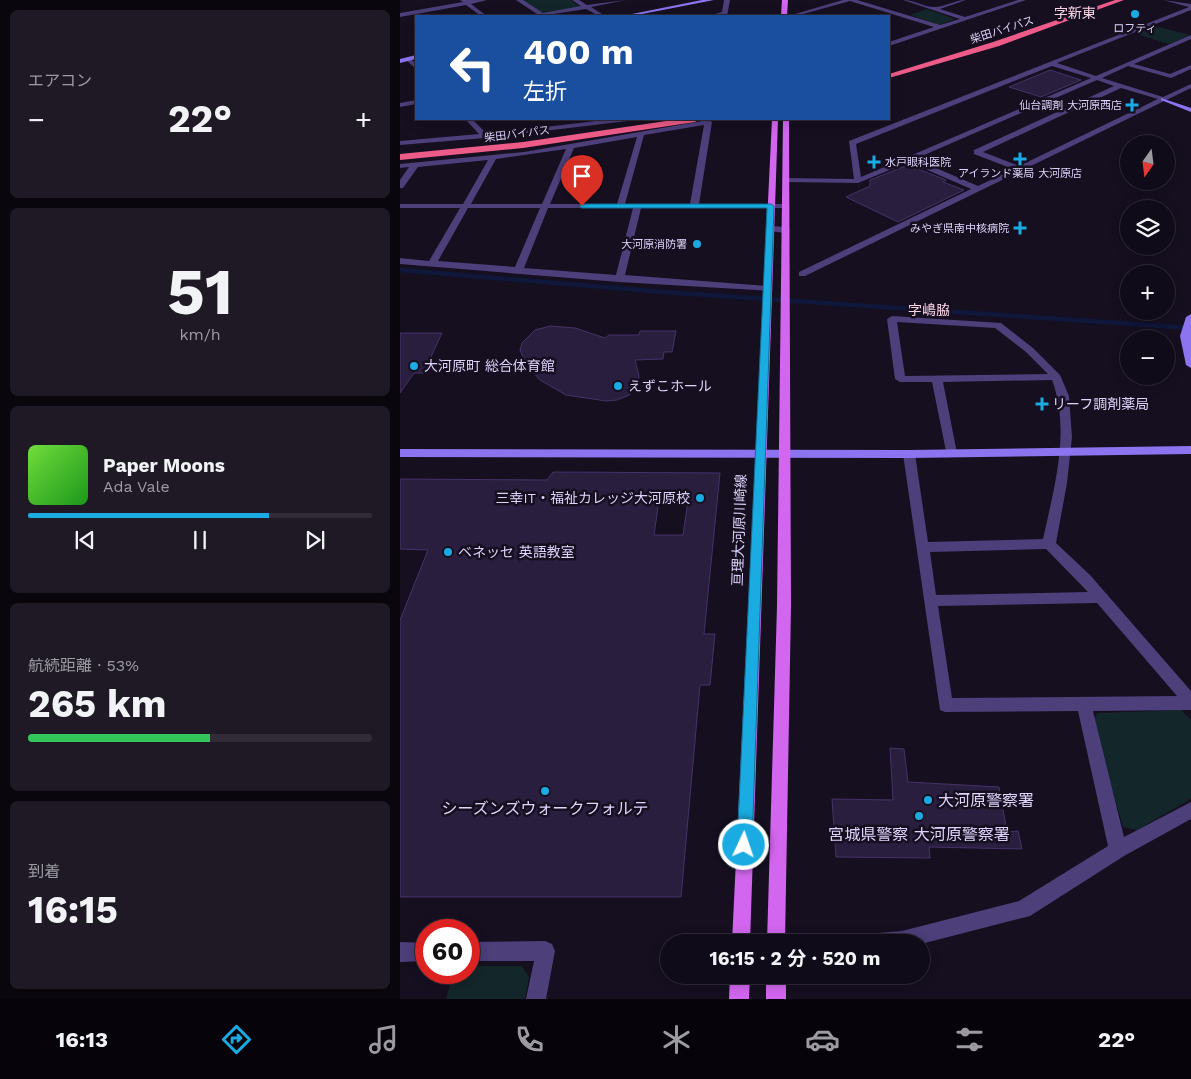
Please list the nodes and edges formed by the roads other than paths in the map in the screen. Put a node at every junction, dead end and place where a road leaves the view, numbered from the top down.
1 (484, 0) edge
2 (519, 0) edge
3 (575, 0) edge
4 (623, 0) edge
5 (710, 0) edge
6 (727, 0) edge
7 (785, 0) edge
8 (850, 0) edge
9 (906, 0) edge
10 (963, 0) edge
11 (1023, 0) edge
12 (1104, 0) edge
13 (1121, 0) edge
14 (1166, 0) edge
15 (466, 2) edge
16 (586, 7) junction
17 (1191, 7) edge
18 (405, 8) dead end
19 (934, 9) junction
20 (813, 10) junction
21 (411, 13) junction
22 (822, 13) dead end
23 (400, 15) edge
24 (483, 15) edge
25 (542, 15) edge
26 (548, 15) edge
27 (600, 15) edge
28 (630, 15) edge
29 (724, 15) edge
30 (784, 15) edge
31 (795, 15) edge
32 (415, 17) edge
33 (965, 19) junction
34 (939, 27) junction
35 (890, 36) edge
36 (1191, 37) edge
37 (901, 40) junction
38 (890, 44) edge
39 (415, 57) edge
40 (408, 59) junction
41 (400, 61) edge
42 (1050, 63) junction
43 (1127, 64) junction
44 (415, 66) edge
45 (1191, 67) edge
46 (890, 70) edge
47 (890, 76) edge
48 (1095, 77) junction
49 (1121, 86) junction
50 (1191, 86) edge
51 (1163, 99) junction
52 (415, 102) edge
53 (400, 106) edge
54 (1191, 110) edge
55 (469, 120) edge
56 (615, 120) edge
57 (653, 120) edge
58 (688, 120) edge
59 (775, 120) edge
60 (786, 120) edge
61 (641, 134) junction
62 (486, 136) junction
63 (400, 143) edge
64 (571, 145) junction
65 (400, 151) edge
66 (400, 156) edge
67 (494, 158) junction
68 (909, 159) junction
69 (415, 165) junction
70 (400, 166) edge
71 (1020, 169) junction
72 (786, 180) junction
73 (858, 181) junction
74 (400, 186) edge
75 (978, 189) junction
76 (400, 206) edge
77 (466, 206) junction
78 (545, 206) junction
79 (620, 206) junction
80 (638, 206) junction
81 (694, 206) junction
82 (771, 206) junction
83 (786, 206) junction
84 (770, 230) junction
85 (786, 230) junction
86 (400, 261) edge
87 (432, 264) junction
88 (518, 271) junction
89 (802, 274) dead end
90 (619, 279) junction
91 (767, 296) junction
92 (1190, 319) edge
93 (1191, 365) edge
94 (1056, 377) junction
95 (937, 378) junction
96 (1191, 450) edge
97 (400, 453) edge
98 (761, 453) junction
99 (784, 453) junction
100 (951, 453) junction
101 (1066, 453) junction
102 (910, 454) junction
103 (1049, 544) junction
104 (924, 547) junction
105 (1100, 597) junction
106 (931, 601) junction
107 (1191, 702) edge
108 (1084, 704) junction
109 (1191, 810) edge
110 (1118, 850) junction
111 (741, 934) edge
112 (776, 934) edge
113 (925, 934) edge
114 (400, 952) edge
115 (415, 952) edge
116 (480, 952) edge
117 (740, 984) edge
118 (776, 984) edge
119 (536, 999) edge
120 (739, 999) edge
121 (776, 999) edge

1 - 15 street
2 - 25 street
3 - 16 street
4 - 16 street
5 - 28 street
6 - 29 street
7 - 30 main road
8 - 20 street
8 - 34 street
9 - 19 street
10 - 19 street
11 - 33 street
12 - 46 highway, 柴田バイパス
13 - 47 highway, 柴田バイパス
14 - 17 street
15 - 21 street
15 - 24 street
16 - 26 street
16 - 27 street
17 - 42 street
18 - 21 street
19 - 33 street
20 - 22 street
20 - 31 street
21 - 23 street
21 - 32 street
33 - 34 street
34 - 37 street
35 - 37 street
36 - 43 street
37 - 38 street
39 - 40 street
40 - 41 street
40 - 44 street
42 - 48 street
42 - 73 street
43 - 45 street
43 - 48 street
48 - 49 street
48 - 68 street
49 - 51 street
49 - 71 street
50 - 51 street
51 - 54 street
51 - 71 street
52 - 53 street
55 - 62 street
56 - 62 street
57 - 65 highway, 柴田バイパス
58 - 66 highway, 柴田バイパス
59 - 82 main road, 亘理大河原川崎線
60 - 72 main road
61 - 64 street
61 - 79 street
61 - 81 street
62 - 63 street
64 - 67 street
64 - 78 street
67 - 69 street
67 - 77 street
68 - 73 street
68 - 75 street
69 - 70 street
69 - 74 street
71 - 75 street
72 - 73 street
72 - 83 main road
75 - 89 street
76 - 77 street
77 - 78 street
77 - 87 street
78 - 79 street
78 - 88 street
79 - 80 street
80 - 81 street
80 - 90 street
81 - 82 street
82 - 83 street
82 - 84 main road, 亘理大河原川崎線
83 - 85 main road
84 - 85 street
84 - 91 main road, 亘理大河原川崎線
85 - 99 main road
86 - 87 street
87 - 88 street
88 - 90 street
90 - 91 street
91 - 98 main road, 亘理大河原川崎線
92 - 93 street
94 - 95 street
94 - 95 street
94 - 101 street
95 - 100 street
96 - 101 street
97 - 98 street
98 - 99 street
98 - 111 main road, 亘理大河原川崎線
99 - 102 street
99 - 112 main road
100 - 101 street
100 - 102 street
101 - 103 street
102 - 104 street
103 - 104 street
103 - 105 street
104 - 106 street
105 - 106 street
105 - 107 street
106 - 108 street
107 - 108 street
108 - 110 street
109 - 110 street
110 - 113 street
114 - 115 street
116 - 119 street
117 - 120 main road
118 - 121 main road

